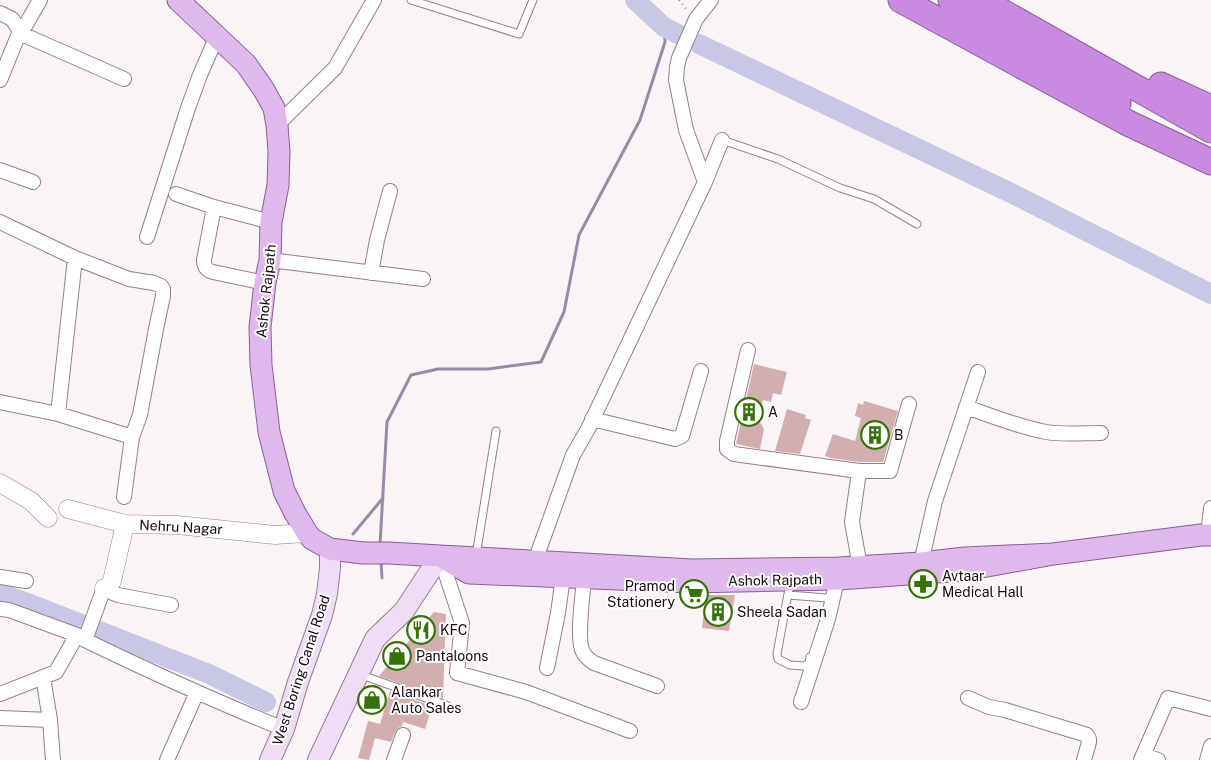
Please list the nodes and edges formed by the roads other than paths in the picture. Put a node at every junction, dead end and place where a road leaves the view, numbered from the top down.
1 (40, 0) edge
2 (178, 0) edge
3 (374, 0) edge
4 (411, 0) edge
5 (533, 0) edge
6 (711, 0) edge
7 (886, 0) edge
8 (901, 0) edge
9 (917, 0) edge
10 (934, 0) edge
11 (952, 0) edge
12 (981, 0) edge
13 (0, 13) edge
14 (20, 32) junction
15 (217, 36) junction
16 (1085, 58) junction
17 (124, 78) dead end
18 (0, 80) edge
19 (1211, 108) edge
20 (1211, 116) edge
21 (1211, 123) edge
22 (277, 125) junction
23 (1211, 130) edge
24 (1211, 138) edge
25 (722, 140) joint
26 (1175, 144) junction
27 (1211, 162) edge
28 (0, 170) edge
29 (33, 182) dead end
30 (705, 182) junction
31 (390, 190) dead end
32 (176, 194) dead end
33 (214, 207) junction
34 (0, 222) edge
35 (271, 222) junction
36 (917, 224) dead end
37 (147, 237) dead end
38 (75, 258) junction
39 (270, 260) junction
40 (371, 273) junction
41 (423, 279) dead end
42 (265, 283) junction
43 (748, 350) dead end
44 (702, 370) dead end
45 (978, 372) dead end
46 (0, 402) edge
47 (909, 404) dead end
48 (966, 407) junction
49 (58, 414) junction
50 (592, 419) junction
51 (496, 431) dead end
52 (1101, 433) dead end
53 (132, 437) junction
54 (859, 472) junction
55 (0, 484) edge
56 (124, 496) dead end
57 (1211, 508) edge
58 (68, 509) dead end
59 (48, 518) dead end
60 (125, 524) junction
61 (307, 533) junction
62 (1210, 535) edge
63 (330, 549) junction
64 (440, 556) junction
65 (476, 558) junction
66 (540, 562) junction
67 (921, 568) junction
68 (0, 577) edge
69 (563, 577) junction
70 (584, 578) junction
71 (839, 578) junction
72 (26, 581) dead end
73 (106, 588) junction
74 (790, 588) junction
75 (171, 605) dead end
76 (0, 609) edge
77 (86, 631) junction
78 (546, 668) dead end
79 (359, 674) junction
80 (43, 677) junction
81 (656, 686) dead end
82 (196, 692) junction
83 (0, 694) edge
84 (968, 698) dead end
85 (801, 702) dead end
86 (448, 706) dead end
87 (1211, 709) edge
88 (0, 718) edge
89 (50, 720) junction
90 (284, 729) junction
91 (630, 731) dead end
92 (403, 735) dead end
93 (1211, 746) edge
94 (1142, 758) edge
95 (53, 760) edge
96 (167, 760) edge
97 (270, 760) edge
98 (318, 760) edge
99 (394, 760) edge
100 (1084, 760) edge
101 (1158, 760) edge
102 (1207, 760) edge

1 - 14 street
2 - 15 main road, Ashok Rajpath
3 - 22 street
4 - 5 lane
6 - 30 street
7 - 26 highway
8 - 26 highway
9 - 26 highway
10 - 26 highway
11 - 26 highway
12 - 16 highway
13 - 14 street
14 - 17 street
14 - 18 street
15 - 22 main road, Ashok Rajpath
15 - 37 street
16 - 19 highway
16 - 20 highway
16 - 21 highway
16 - 23 highway
16 - 24 highway
22 - 35 main road, Ashok Rajpath
25 - 30 street
25 - 36 lane
26 - 27 highway
28 - 29 street
30 - 50 street
31 - 40 street
32 - 33 street
33 - 35 street
33 - 42 street
34 - 38 street
35 - 39 main road, Ashok Rajpath
38 - 49 street
38 - 53 street
39 - 40 street
39 - 42 main road, Ashok Rajpath
40 - 41 street
42 - 61 main road, Ashok Rajpath
43 - 54 street
44 - 50 street
45 - 48 street
46 - 49 street
47 - 54 street
48 - 52 street
48 - 67 street
49 - 53 street
50 - 66 street
51 - 65 lane
53 - 56 street
54 - 71 street
55 - 59 street
57 - 62 street
58 - 60 street
60 - 61 street, Nehru Nagar
60 - 73 street, Nehru Nagar
61 - 63 main road, Ashok Rajpath
62 - 67 main road, Ashok Rajpath
63 - 64 main road, Ashok Rajpath
63 - 90 main road, West Boring Canal Road
64 - 65 main road, Ashok Rajpath
64 - 69 main road, Ashok Rajpath
64 - 79 main road
64 - 91 street
65 - 66 main road, Ashok Rajpath
66 - 71 main road, Ashok Rajpath
67 - 71 main road, Ashok Rajpath
68 - 72 street
69 - 70 main road, Ashok Rajpath
69 - 78 street
70 - 74 main road, Ashok Rajpath
70 - 81 street
71 - 74 main road, Ashok Rajpath
71 - 74 lane
71 - 85 street
73 - 75 street
73 - 77 street
76 - 77 street
77 - 80 street
77 - 82 street
79 - 86 lane
79 - 98 main road
80 - 83 street
80 - 89 street
82 - 90 street
82 - 96 street
84 - 100 street
87 - 94 street
88 - 89 street
89 - 95 street
90 - 97 main road, West Boring Canal Road
92 - 99 street
93 - 102 street
94 - 101 street

